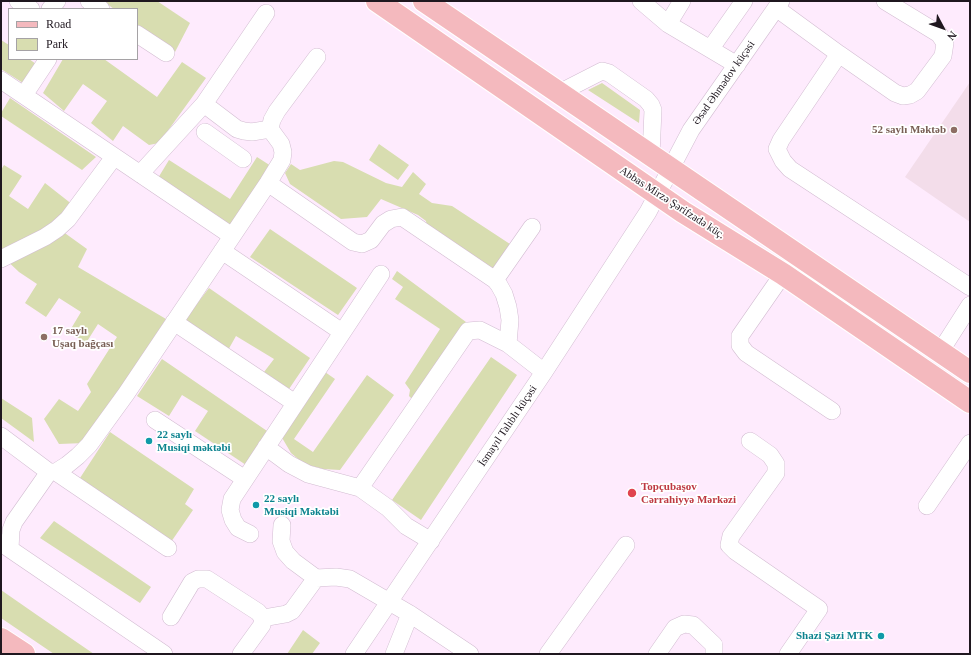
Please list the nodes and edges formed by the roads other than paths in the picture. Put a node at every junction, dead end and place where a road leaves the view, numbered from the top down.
1 (18, 1) edge
2 (89, 1) edge
3 (377, 1) edge
4 (424, 1) edge
5 (641, 1) edge
6 (682, 1) edge
7 (744, 1) edge
8 (885, 1) edge
9 (778, 5) edge
10 (29, 8) edge
11 (100, 8) edge
12 (266, 13) dead end
13 (668, 24) junction
14 (138, 35) edge
15 (711, 48) junction
16 (166, 53) dead end
17 (839, 54) junction
18 (317, 57) dead end
19 (47, 60) edge
20 (737, 65) junction
21 (1, 80) edge
22 (559, 93) junction
23 (24, 95) junction
24 (204, 104) junction
25 (237, 129) junction
26 (270, 129) junction
27 (205, 132) dead end
28 (225, 146) junction
29 (651, 155) junction
30 (114, 157) junction
31 (243, 159) dead end
32 (672, 169) junction
33 (140, 174) junction
34 (268, 183) junction
35 (658, 195) junction
36 (532, 227) dead end
37 (232, 236) junction
38 (222, 251) junction
39 (1, 259) edge
40 (381, 274) dead end
41 (783, 274) junction
42 (495, 280) junction
43 (970, 288) edge
44 (970, 305) edge
45 (174, 322) junction
46 (342, 332) junction
47 (508, 344) junction
48 (940, 352) junction
49 (544, 372) junction
50 (970, 372) edge
51 (970, 402) edge
52 (295, 403) junction
53 (832, 411) dead end
54 (156, 420) dead end
55 (1, 436) edge
56 (750, 441) dead end
57 (970, 443) edge
58 (266, 447) junction
59 (53, 472) junction
60 (245, 479) junction
61 (360, 488) junction
62 (927, 506) dead end
63 (282, 525) dead end
64 (250, 534) dead end
65 (431, 541) junction
66 (626, 545) dead end
67 (5, 546) edge
68 (168, 548) dead end
69 (316, 578) junction
70 (389, 602) junction
71 (410, 614) junction
72 (171, 617) dead end
73 (263, 618) junction
74 (1, 639) edge
75 (24, 654) edge
76 (164, 654) edge
77 (241, 654) edge
78 (354, 654) edge
79 (394, 654) edge
80 (470, 654) edge
81 (548, 654) edge
82 (657, 654) edge
83 (714, 654) edge
84 (788, 654) edge

1 - 10 street
2 - 11 street
3 - 35 main road, Abbas Mirzə Şərifzadə küç.
4 - 22 main road
5 - 13 street
6 - 13 street
7 - 15 street
8 - 17 street
9 - 17 street
9 - 20 street, Əsəd Əhmədov küçəsi
12 - 24 street
13 - 15 street
14 - 16 street
15 - 20 street
17 - 43 street
18 - 26 street
19 - 23 street
20 - 32 street, Əsəd Əhmədov küçəsi
21 - 23 street
22 - 29 main road
22 - 29 street
23 - 30 street
24 - 25 street
24 - 33 street
25 - 26 street
25 - 28 street
26 - 34 street
27 - 28 street
28 - 31 street
29 - 32 main road
30 - 33 street
30 - 39 street
32 - 35 street, Əsəd Əhmədov küçəsi
32 - 48 main road
33 - 37 street
34 - 37 street
34 - 42 street
35 - 41 main road, Abbas Mirzə Şərifzadə küç.
35 - 49 street, İsmayıl Talıblı küçəsi
36 - 42 street
37 - 38 street
38 - 45 street
38 - 46 street
40 - 46 street
41 - 51 main road, Abbas Mirzə Şərifzadə küç.
41 - 53 street
42 - 47 street
44 - 48 street
45 - 52 street
45 - 59 street
46 - 52 street
47 - 49 street
47 - 61 street
48 - 50 main road
49 - 65 street, İsmayıl Talıblı küçəsi
52 - 58 street
54 - 60 street
55 - 59 street
56 - 84 street
57 - 62 street
58 - 60 street
58 - 61 street
59 - 67 street
59 - 68 street
60 - 64 street
61 - 65 street
63 - 69 street
65 - 70 street, İsmayıl Talıblı küçəsi
66 - 81 street
67 - 76 street
69 - 70 street
69 - 73 street
70 - 71 street
70 - 78 street, İsmayıl Talıblı küçəsi
71 - 79 street
71 - 80 street
72 - 73 street
73 - 77 street
74 - 75 main road
82 - 83 street

